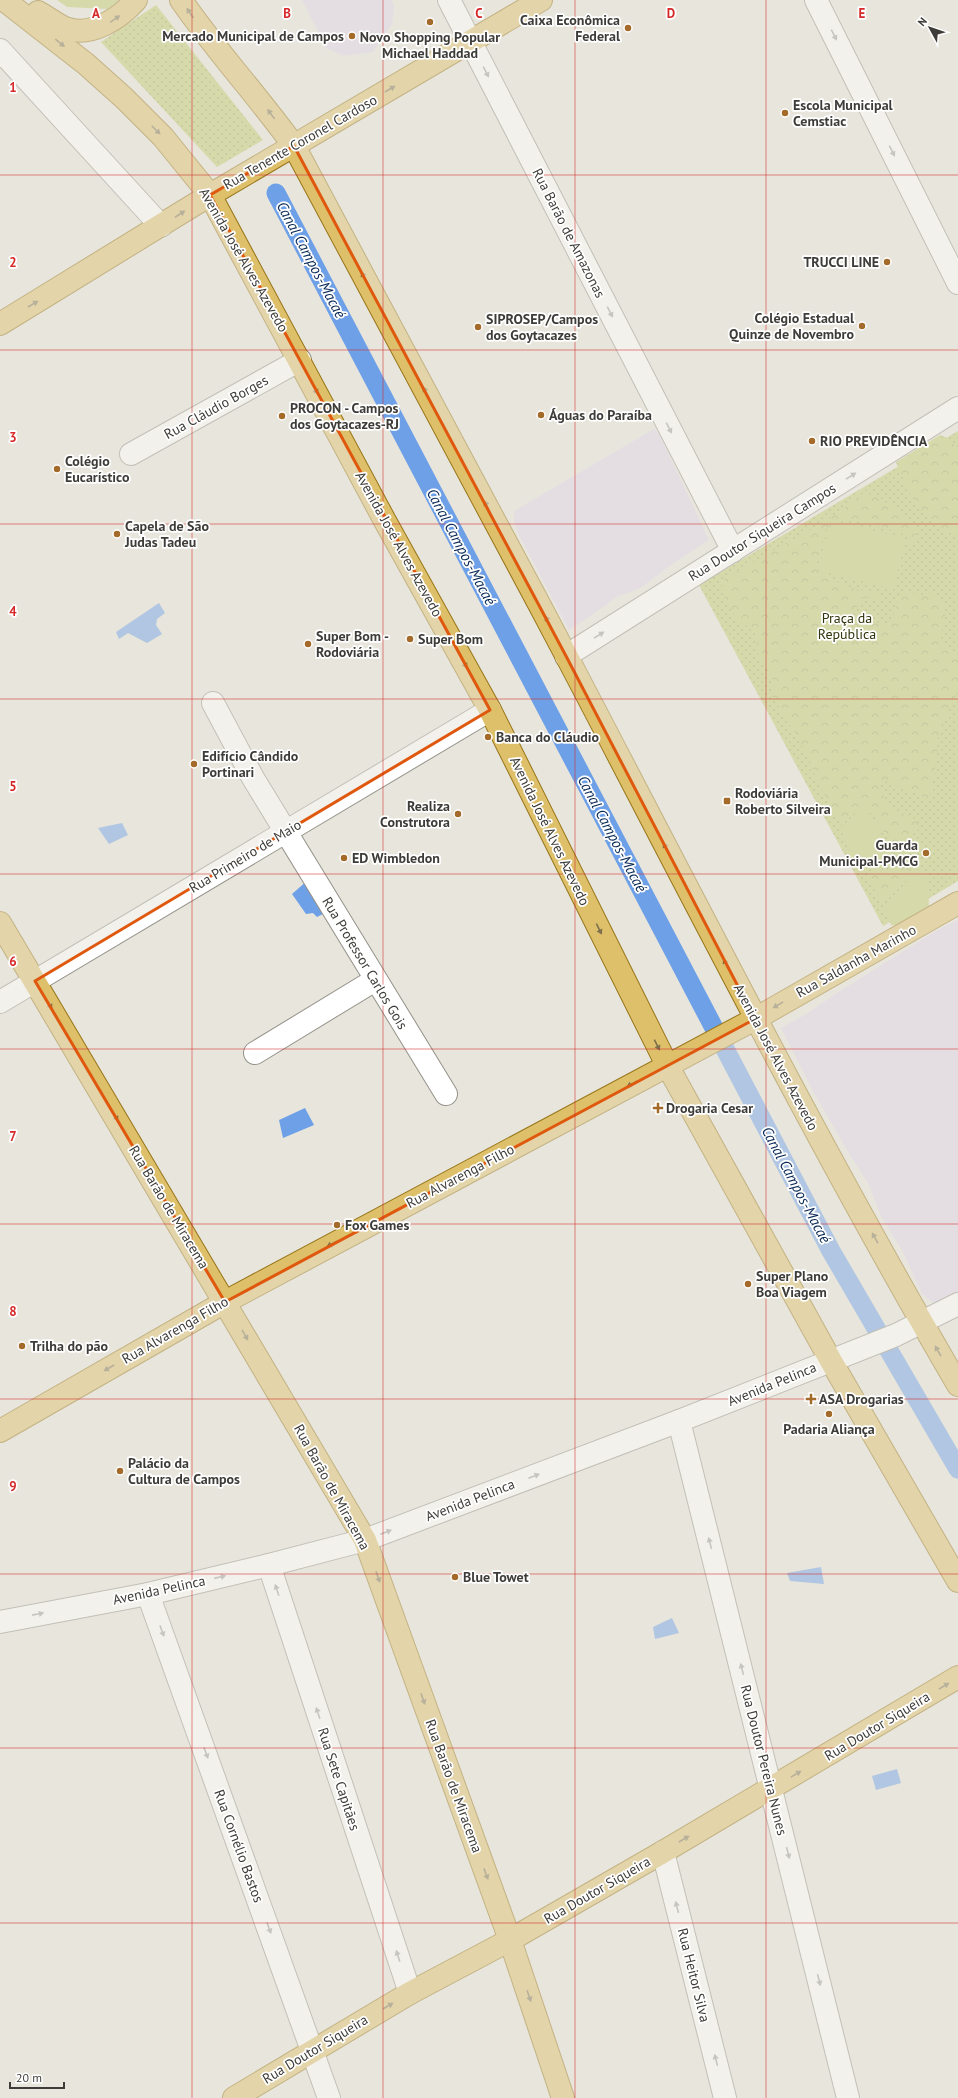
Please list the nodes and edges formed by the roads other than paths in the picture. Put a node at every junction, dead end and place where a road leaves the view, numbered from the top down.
1 (4, 0) edge
2 (12, 0) edge
3 (16, 0) edge
4 (136, 0) edge
5 (182, 0) edge
6 (450, 0) edge
7 (541, 0) edge
8 (816, 0) edge
9 (29, 18) junction
10 (470, 42) junction
11 (0, 50) edge
12 (294, 146) junction
13 (210, 195) junction
14 (161, 226) junction
15 (958, 283) edge
16 (0, 324) edge
17 (300, 360) junction
18 (958, 408) edge
19 (131, 454) dead end
20 (733, 551) junction
21 (566, 656) junction
22 (213, 703) dead end
23 (490, 710) junction
24 (286, 832) junction
25 (958, 903) edge
26 (0, 923) edge
27 (375, 980) junction
28 (35, 981) junction
29 (0, 1002) edge
30 (755, 1019) junction
31 (255, 1053) dead end
32 (666, 1065) junction
33 (446, 1094) dead end
34 (225, 1302) junction
35 (958, 1304) edge
36 (922, 1324) junction
37 (831, 1361) junction
38 (958, 1385) edge
39 (679, 1421) junction
40 (0, 1431) edge
41 (365, 1540) junction
42 (269, 1565) junction
43 (958, 1580) edge
44 (148, 1594) junction
45 (0, 1622) edge
46 (958, 1678) edge
47 (772, 1788) junction
48 (663, 1852) junction
49 (510, 1940) junction
50 (410, 1993) junction
51 (313, 2050) junction
52 (234, 2098) edge
53 (329, 2098) edge
54 (563, 2098) edge
55 (725, 2098) edge
56 (848, 2098) edge

1 - 9 main road
2 - 9 main road
3 -> 4 main road
12 -> 5 main road, Avenida José Alves Azevedo
6 - 10 street, Rua Barão de Amazonas
7 - 10 main road, Rua Tenente Coronel Cardoso
8 -> 15 street
9 -> 13 main road, Avenida José Alves Azevedo
12 -> 10 main road, Rua Tenente Coronel Cardoso
10 -> 20 street, Rua Barão de Amazonas
11 - 14 street
12 - 13 main road, Rua Tenente Coronel Cardoso
21 -> 12 main road, Avenida José Alves Azevedo
14 -> 13 main road, Rua Tenente Coronel Cardoso
13 - 17 main road, Avenida José Alves Azevedo
16 -> 14 main road, Rua Tenente Coronel Cardoso
17 - 19 street, Rua Cláudio Borges
17 -> 23 main road, Avenida José Alves Azevedo
20 -> 18 street, Rua Doutor Siqueira Campos
21 -> 20 street, Rua Doutor Siqueira Campos
30 -> 21 main road, Avenida José Alves Azevedo
22 - 24 street, Rua Professor Carlos Gois
23 - 24 street, Rua Primeiro de Maio
23 -> 32 main road, Avenida José Alves Azevedo
24 - 27 street, Rua Professor Carlos Gois
24 - 28 street, Rua Primeiro de Maio
25 -> 30 main road, Rua Saldanha Marinho
26 - 28 main road, Rua Barão de Miracema
27 - 31 street
27 - 33 street, Rua Professor Carlos Gois
28 - 29 street, Rua Primeiro de Maio
28 -> 34 main road, Rua Barão de Miracema
30 - 32 main road, Rua Alvarenga Filho
36 -> 30 main road, Avenida José Alves Azevedo
32 -> 34 main road, Rua Alvarenga Filho
32 - 37 main road, Avenida José Alves Azevedo
34 -> 40 main road, Rua Alvarenga Filho
34 -> 41 main road, Rua Barão de Miracema
35 - 36 street, Avenida Pelinca
36 - 37 street, Avenida Pelinca
38 -> 36 main road, Avenida José Alves Azevedo
37 - 39 street, Avenida Pelinca
37 - 43 main road, Avenida José Alves Azevedo
41 -> 39 street, Avenida Pelinca
47 -> 39 street, Rua Doutor Pereira Nunes
41 - 42 street, Avenida Pelinca
41 -> 49 main road, Rua Barão de Miracema
44 -> 42 street, Avenida Pelinca
50 -> 42 street, Rua Sete Capitães
45 -> 44 street, Avenida Pelinca
44 -> 51 street, Rua Cornélio Bastos
47 -> 46 main road, Rua Doutor Siqueira
48 -> 47 main road, Rua Doutor Siqueira
47 -> 56 street, Rua Doutor Pereira Nunes
48 - 49 main road, Rua Doutor Siqueira
55 -> 48 street, Rua Heitor Silva
49 - 50 main road, Rua Doutor Siqueira
49 -> 54 main road, Rua Barão de Miracema
51 -> 50 main road, Rua Doutor Siqueira
51 - 52 main road, Rua Doutor Siqueira
51 - 53 street, Rua Cornélio Bastos

